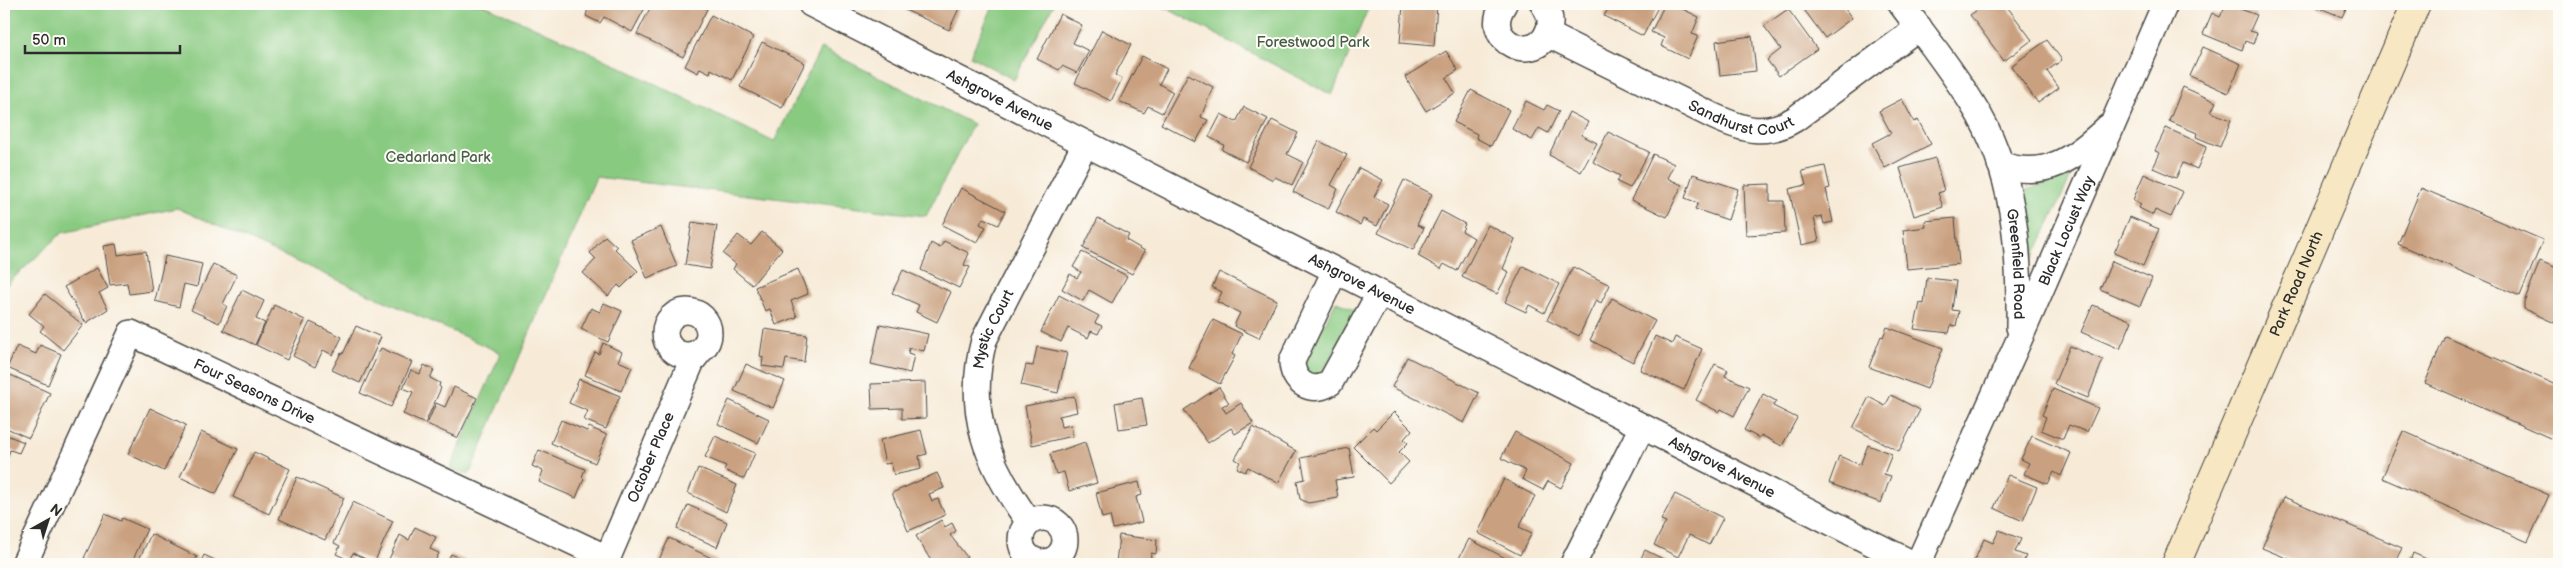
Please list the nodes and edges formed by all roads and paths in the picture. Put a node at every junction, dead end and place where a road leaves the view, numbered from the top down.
1 (811, 4) edge
2 (1504, 4) edge
3 (1543, 4) edge
4 (1901, 4) edge
5 (2165, 4) edge
6 (2416, 4) edge
7 (842, 11) edge
8 (1918, 27) junction
9 (1547, 34) junction
10 (2114, 122) junction
11 (1085, 144) junction
12 (2000, 164) junction
13 (1335, 271) junction
14 (1378, 294) junction
15 (2019, 340) junction
16 (700, 351) dead end
17 (1642, 427) junction
18 (1029, 522) dead end
19 (606, 561) edge
20 (24, 564) edge
21 (1573, 564) edge
22 (1913, 564) edge
23 (1918, 564) edge
24 (2176, 564) edge

1 - 7 street, Ashgrove Avenue
2 - 9 street
3 - 9 street
4 - 8 street, Greenfield Road
5 - 10 street, Black Locust Way
6 - 24 main road, Park Road North
7 - 11 street, Ashgrove Avenue
8 - 9 street, Sandhurst Court
8 - 12 street, Greenfield Road
10 - 12 street, Black Locust Way
10 - 15 street, Black Locust Way
11 - 13 street, Ashgrove Avenue
11 - 18 street, Mystic Court
12 - 15 street, Greenfield Road
13 - 14 street, Ashgrove Avenue
13 - 14 street
14 - 17 street, Ashgrove Avenue
15 - 23 street, Greenfield Road
16 - 19 street, October Place
17 - 21 street
17 - 22 street, Ashgrove Avenue
19 - 20 street, Four Seasons Drive

